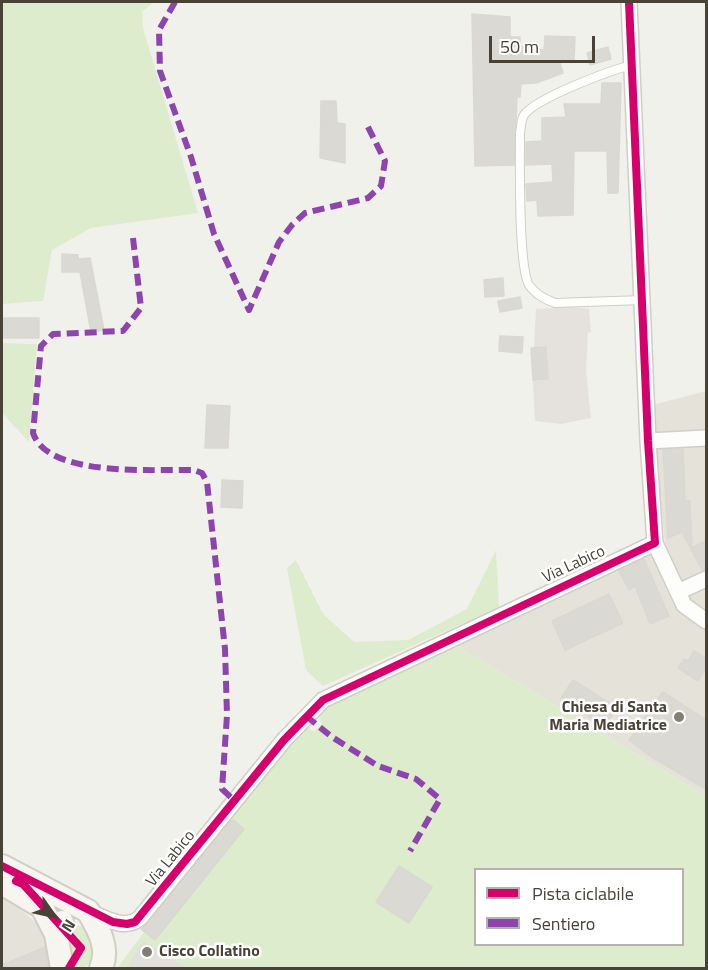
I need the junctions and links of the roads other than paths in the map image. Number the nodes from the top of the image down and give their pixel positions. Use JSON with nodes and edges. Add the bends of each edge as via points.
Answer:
{"nodes":[{"id":1,"x":629,"y":2,"type":"edge"},
{"id":2,"x":633,"y":64,"type":"junction"},
{"id":3,"x":643,"y":300,"type":"junction"},
{"id":4,"x":706,"y":438,"type":"edge"},
{"id":5,"x":648,"y":441,"type":"junction"},
{"id":6,"x":655,"y":543,"type":"junction"},
{"id":7,"x":706,"y":579,"type":"edge"},
{"id":8,"x":678,"y":592,"type":"junction"},
{"id":9,"x":706,"y":621,"type":"edge"},
{"id":10,"x":2,"y":866,"type":"edge"},
{"id":11,"x":2,"y":883,"type":"edge"},
{"id":12,"x":88,"y":911,"type":"junction"},
{"id":13,"x":56,"y":934,"type":"junction"},
{"id":14,"x":61,"y":968,"type":"edge"},
{"id":15,"x":102,"y":968,"type":"edge"}],
"edges":[{"from":1,"to":2,"type":"street"},
{"from":2,"to":3,"type":"street"},
{"from":2,"to":3,"type":"lane","via":[[610,70],[525,113],[520,133],[521,197],[525,268],[528,283],[537,294],[555,303]]},
{"from":3,"to":5,"type":"street"},
{"from":4,"to":5,"type":"street"},
{"from":5,"to":6,"type":"street"},
{"from":6,"to":8,"type":"street"},
{"from":6,"to":12,"type":"street","name":"Via Labico","via":[[323,700],[284,740],[140,918],[129,924],[118,923]]},
{"from":7,"to":8,"type":"street"},
{"from":8,"to":9,"type":"street","via":[[688,609]]},
{"from":10,"to":12,"type":"street"},
{"from":11,"to":13,"type":"street","via":[[42,907]]},
{"from":12,"to":13,"type":"street","via":[[67,918]]},
{"from":12,"to":15,"type":"street","via":[[102,938]]},
{"from":13,"to":14,"type":"street"}]}
